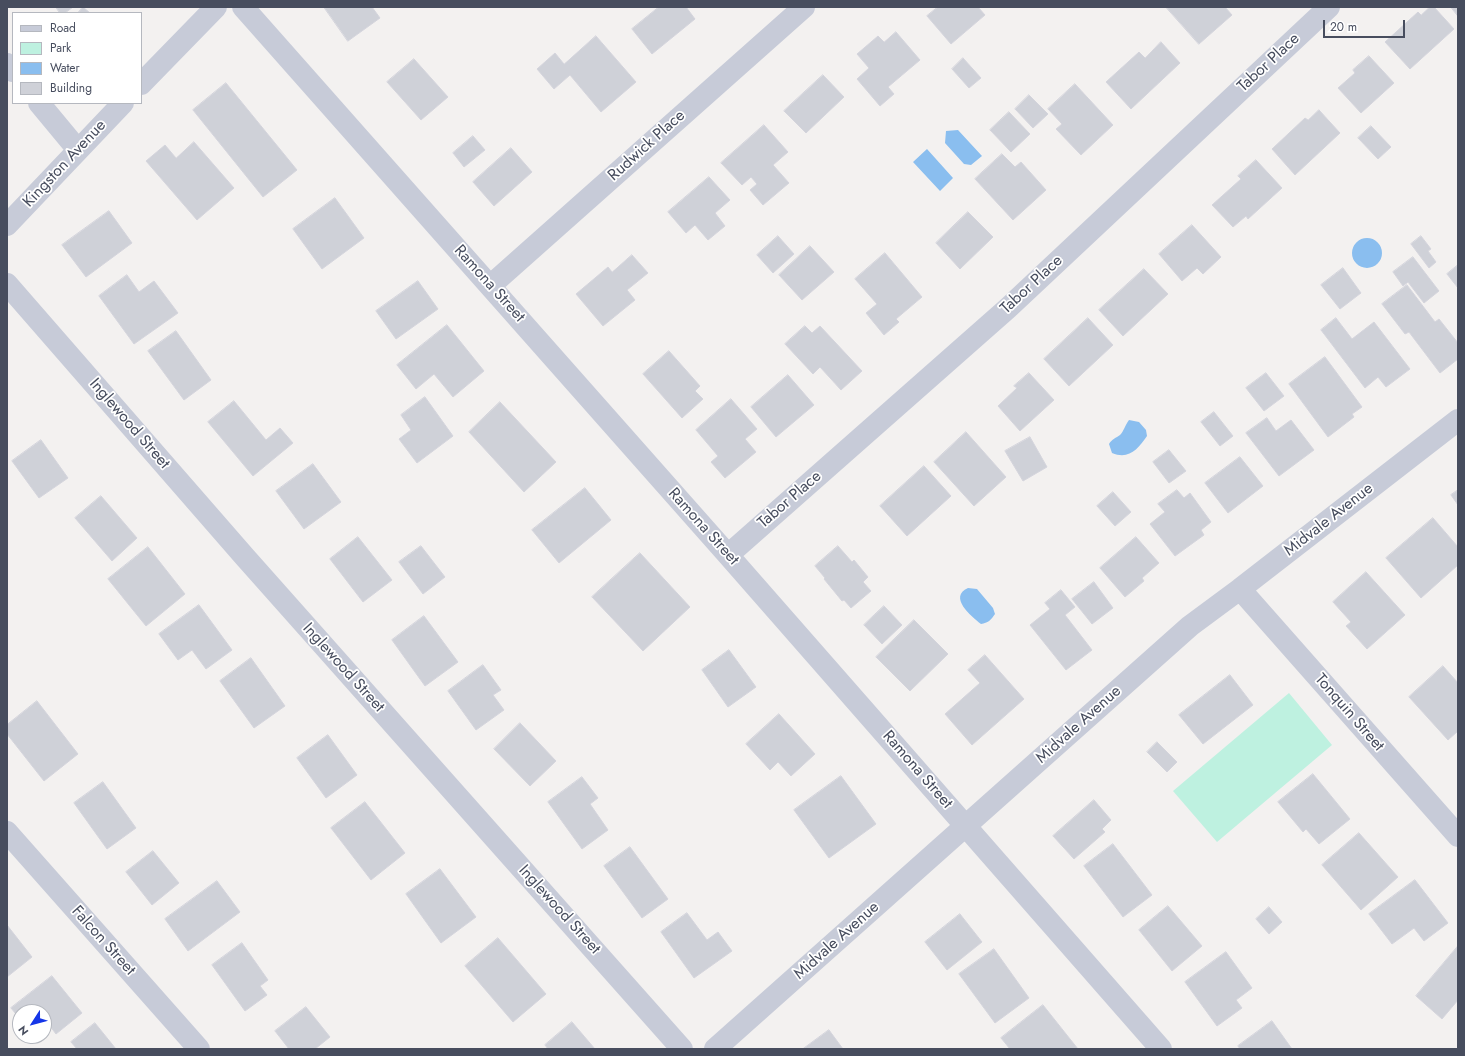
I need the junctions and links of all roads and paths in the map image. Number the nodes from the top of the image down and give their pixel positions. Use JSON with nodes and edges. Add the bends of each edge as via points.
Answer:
{"nodes":[{"id":1,"x":216,"y":7,"type":"edge"},
{"id":2,"x":243,"y":7,"type":"edge"},
{"id":3,"x":804,"y":7,"type":"edge"},
{"id":4,"x":1329,"y":7,"type":"edge"},
{"id":5,"x":142,"y":83,"type":"edge"},
{"id":6,"x":40,"y":104,"type":"edge"},
{"id":7,"x":122,"y":104,"type":"edge"},
{"id":8,"x":78,"y":150,"type":"junction"},
{"id":9,"x":7,"y":225,"type":"edge"},
{"id":10,"x":7,"y":284,"type":"edge"},
{"id":11,"x":490,"y":286,"type":"junction"},
{"id":12,"x":1458,"y":420,"type":"edge"},
{"id":13,"x":728,"y":554,"type":"junction"},
{"id":14,"x":1240,"y":589,"type":"junction"},
{"id":15,"x":966,"y":826,"type":"junction"},
{"id":16,"x":7,"y":832,"type":"edge"},
{"id":17,"x":1458,"y":836,"type":"edge"},
{"id":18,"x":199,"y":1049,"type":"edge"},
{"id":19,"x":682,"y":1049,"type":"edge"},
{"id":20,"x":715,"y":1049,"type":"edge"},
{"id":21,"x":1161,"y":1049,"type":"edge"}],
"edges":[{"from":1,"to":5,"type":"street"},
{"from":2,"to":11,"type":"street","name":"Ramona Street"},
{"from":3,"to":11,"type":"street","name":"Rudwick Place"},
{"from":4,"to":13,"type":"street","name":"Tabor Place","via":[[1008,308]]},
{"from":6,"to":8,"type":"street"},
{"from":7,"to":8,"type":"street","name":"Kingston Avenue"},
{"from":8,"to":9,"type":"street","name":"Kingston Avenue"},
{"from":10,"to":19,"type":"street","name":"Inglewood Street","via":[[244,556]]},
{"from":11,"to":13,"type":"street","name":"Ramona Street"},
{"from":12,"to":14,"type":"street","name":"Midvale Avenue"},
{"from":13,"to":15,"type":"street","name":"Ramona Street"},
{"from":14,"to":15,"type":"street","name":"Midvale Avenue","via":[[1190,626]]},
{"from":14,"to":17,"type":"street","name":"Tonquin Street"},
{"from":15,"to":20,"type":"street","name":"Midvale Avenue"},
{"from":15,"to":21,"type":"street","name":"Ramona Street"},
{"from":16,"to":18,"type":"street","name":"Falcon Street"}]}
